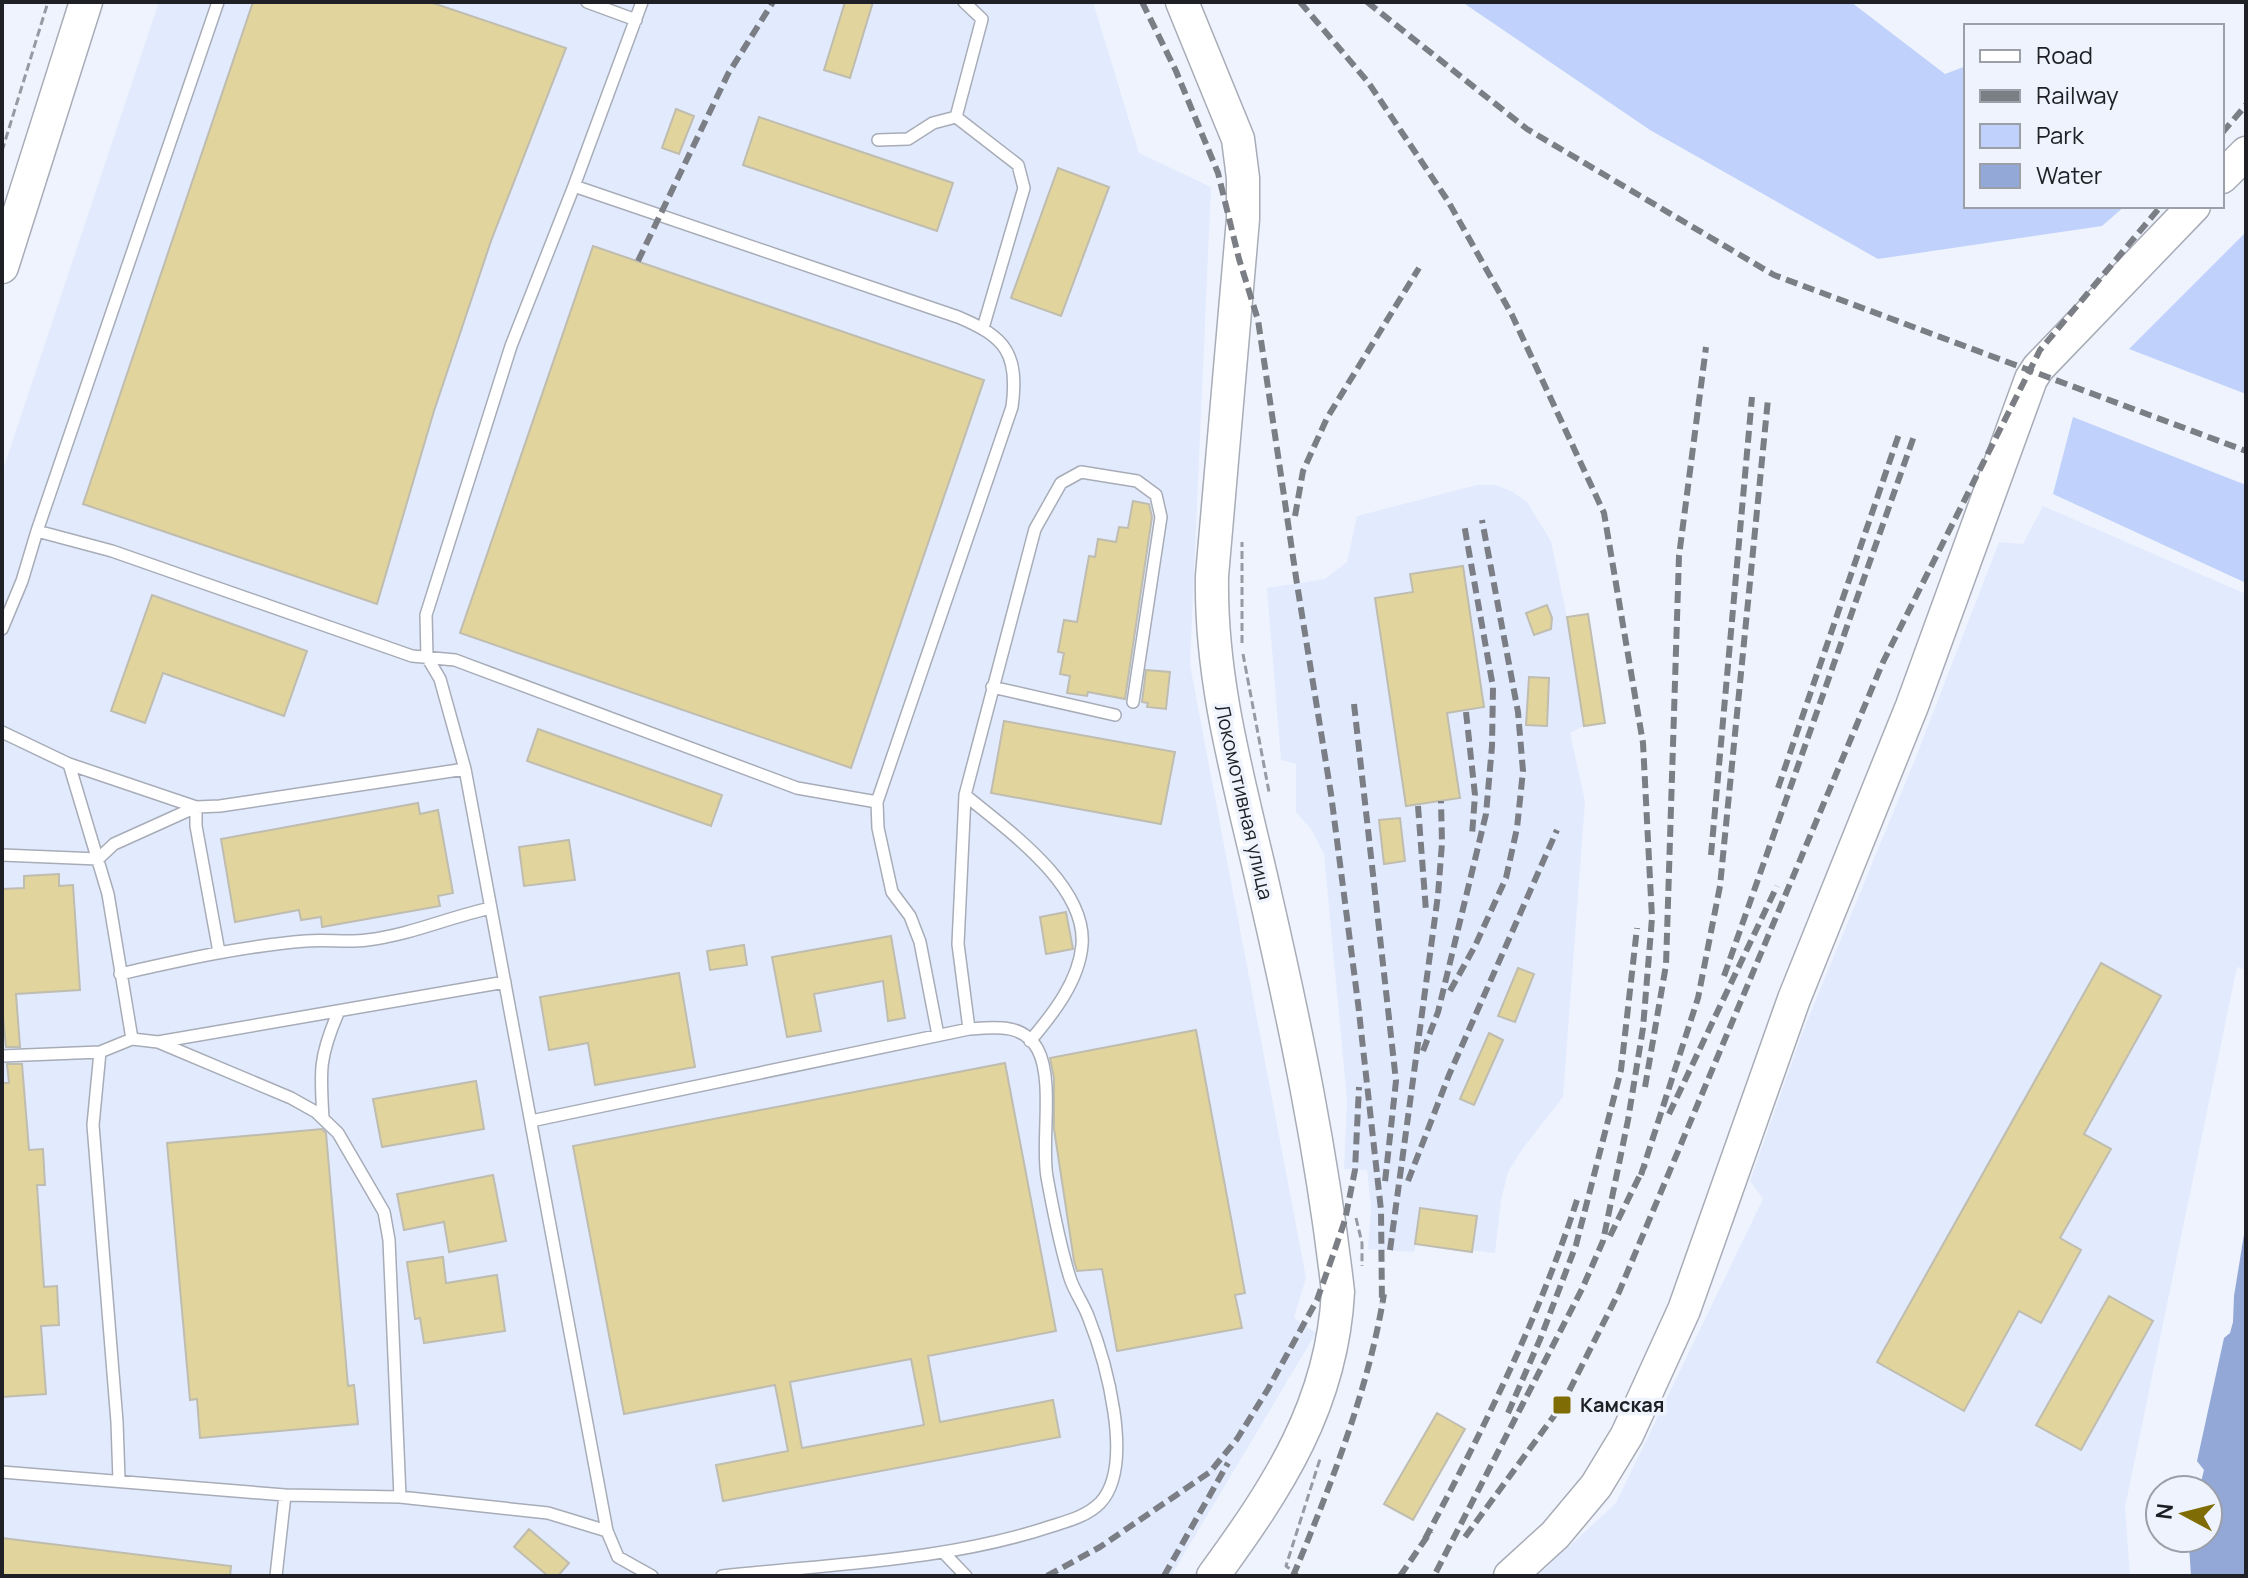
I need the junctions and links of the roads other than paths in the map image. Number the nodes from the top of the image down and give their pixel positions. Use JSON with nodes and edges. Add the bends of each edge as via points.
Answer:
{"nodes":[{"id":1,"x":86,"y":2,"type":"edge"},
{"id":2,"x":218,"y":2,"type":"edge"},
{"id":3,"x":587,"y":2,"type":"edge"},
{"id":4,"x":642,"y":2,"type":"edge"},
{"id":5,"x":964,"y":2,"type":"edge"},
{"id":6,"x":1182,"y":2,"type":"edge"},
{"id":7,"x":636,"y":20,"type":"junction"},
{"id":8,"x":956,"y":117,"type":"junction"},
{"id":9,"x":878,"y":140,"type":"dead end"},
{"id":10,"x":2246,"y":153,"type":"edge"},
{"id":11,"x":2224,"y":175,"type":"edge"},
{"id":12,"x":574,"y":186,"type":"junction"},
{"id":13,"x":2192,"y":208,"type":"edge"},
{"id":14,"x":2,"y":267,"type":"edge"},
{"id":15,"x":983,"y":328,"type":"junction"},
{"id":16,"x":37,"y":531,"type":"junction"},
{"id":17,"x":2,"y":629,"type":"edge"},
{"id":18,"x":427,"y":657,"type":"junction"},
{"id":19,"x":992,"y":687,"type":"junction"},
{"id":20,"x":1133,"y":702,"type":"dead end"},
{"id":21,"x":1115,"y":715,"type":"dead end"},
{"id":22,"x":2,"y":732,"type":"edge"},
{"id":23,"x":69,"y":764,"type":"junction"},
{"id":24,"x":465,"y":769,"type":"junction"},
{"id":25,"x":965,"y":795,"type":"junction"},
{"id":26,"x":877,"y":802,"type":"junction"},
{"id":27,"x":196,"y":807,"type":"junction"},
{"id":28,"x":2,"y":855,"type":"edge"},
{"id":29,"x":98,"y":859,"type":"junction"},
{"id":30,"x":491,"y":908,"type":"junction"},
{"id":31,"x":219,"y":952,"type":"junction"},
{"id":32,"x":120,"y":974,"type":"junction"},
{"id":33,"x":505,"y":982,"type":"junction"},
{"id":34,"x":338,"y":1013,"type":"junction"},
{"id":35,"x":969,"y":1029,"type":"junction"},
{"id":36,"x":938,"y":1035,"type":"junction"},
{"id":37,"x":132,"y":1039,"type":"junction"},
{"id":38,"x":1030,"y":1041,"type":"junction"},
{"id":39,"x":158,"y":1042,"type":"junction"},
{"id":40,"x":100,"y":1052,"type":"junction"},
{"id":41,"x":2,"y":1056,"type":"edge"},
{"id":42,"x":323,"y":1118,"type":"junction"},
{"id":43,"x":531,"y":1121,"type":"junction"},
{"id":44,"x":2,"y":1472,"type":"edge"},
{"id":45,"x":119,"y":1480,"type":"junction"},
{"id":46,"x":285,"y":1495,"type":"junction"},
{"id":47,"x":400,"y":1497,"type":"junction"},
{"id":48,"x":607,"y":1531,"type":"junction"},
{"id":49,"x":943,"y":1552,"type":"junction"},
{"id":50,"x":276,"y":1576,"type":"edge"},
{"id":51,"x":652,"y":1576,"type":"edge"},
{"id":52,"x":722,"y":1576,"type":"edge"},
{"id":53,"x":966,"y":1576,"type":"edge"},
{"id":54,"x":1213,"y":1576,"type":"edge"},
{"id":55,"x":1510,"y":1576,"type":"edge"}],
"edges":[{"from":1,"to":14,"type":"main road"},
{"from":2,"to":16,"type":"lane"},
{"from":3,"to":7,"type":"lane"},
{"from":4,"to":7,"type":"lane"},
{"from":5,"to":8,"type":"lane","via":[[982,19]]},
{"from":6,"to":54,"type":"main road","name":"Локомотивная улица","via":[[1238,139],[1243,178],[1212,576],[1218,687],[1293,1016],[1338,1292],[1336,1328],[1299,1445],[1259,1514]]},
{"from":7,"to":12,"type":"lane"},
{"from":8,"to":9,"type":"lane","via":[[933,123],[908,139]]},
{"from":8,"to":15,"type":"lane","via":[[1018,165],[1024,188]]},
{"from":10,"to":11,"type":"main road"},
{"from":12,"to":15,"type":"lane"},
{"from":12,"to":18,"type":"lane","via":[[468,474],[426,615]]},
{"from":13,"to":55,"type":"main road","via":[[2031,379],[1912,706],[1794,999],[1684,1310],[1627,1435],[1596,1486],[1555,1535]]},
{"from":15,"to":26,"type":"lane","via":[[1011,358],[1016,378],[1012,407]]},
{"from":16,"to":17,"type":"lane"},
{"from":16,"to":18,"type":"lane","via":[[112,551]]},
{"from":18,"to":24,"type":"lane","via":[[440,679]]},
{"from":18,"to":26,"type":"lane","via":[[455,660],[797,788]]},
{"from":19,"to":20,"type":"lane","via":[[1035,529],[1061,483],[1081,472],[1108,474],[1137,481],[1156,495],[1161,517]]},
{"from":19,"to":21,"type":"lane"},
{"from":19,"to":25,"type":"lane"},
{"from":22,"to":23,"type":"lane"},
{"from":23,"to":27,"type":"lane"},
{"from":23,"to":29,"type":"lane"},
{"from":24,"to":27,"type":"lane"},
{"from":24,"to":30,"type":"lane"},
{"from":25,"to":35,"type":"lane","via":[[958,944]]},
{"from":25,"to":38,"type":"lane","via":[[1050,869],[1080,923],[1082,945],[1072,978]]},
{"from":26,"to":36,"type":"lane","via":[[892,892],[920,942]]},
{"from":27,"to":29,"type":"lane","via":[[114,844]]},
{"from":27,"to":31,"type":"lane"},
{"from":28,"to":29,"type":"lane"},
{"from":29,"to":32,"type":"lane"},
{"from":30,"to":31,"type":"lane","via":[[366,940]]},
{"from":30,"to":33,"type":"lane"},
{"from":31,"to":32,"type":"lane"},
{"from":32,"to":37,"type":"lane"},
{"from":33,"to":34,"type":"lane"},
{"from":33,"to":43,"type":"lane"},
{"from":34,"to":39,"type":"lane"},
{"from":34,"to":42,"type":"lane","via":[[320,1069]]},
{"from":35,"to":36,"type":"lane"},
{"from":35,"to":38,"type":"lane","via":[[1002,1026]]},
{"from":36,"to":43,"type":"lane"},
{"from":37,"to":39,"type":"lane"},
{"from":37,"to":40,"type":"lane"},
{"from":38,"to":49,"type":"lane","via":[[1039,1051],[1043,1073],[1046,1173],[1070,1280],[1104,1367],[1117,1423],[1115,1464],[1110,1488],[1080,1517]]},
{"from":39,"to":42,"type":"lane","via":[[291,1098]]},
{"from":40,"to":41,"type":"lane"},
{"from":40,"to":45,"type":"lane","via":[[93,1125]]},
{"from":42,"to":47,"type":"lane","via":[[338,1133],[384,1212]]},
{"from":43,"to":48,"type":"lane"},
{"from":44,"to":45,"type":"lane"},
{"from":45,"to":46,"type":"lane"},
{"from":46,"to":47,"type":"lane"},
{"from":46,"to":50,"type":"lane"},
{"from":47,"to":48,"type":"lane","via":[[548,1513]]},
{"from":48,"to":51,"type":"lane","via":[[618,1557]]},
{"from":49,"to":52,"type":"lane"},
{"from":49,"to":53,"type":"lane"}]}
